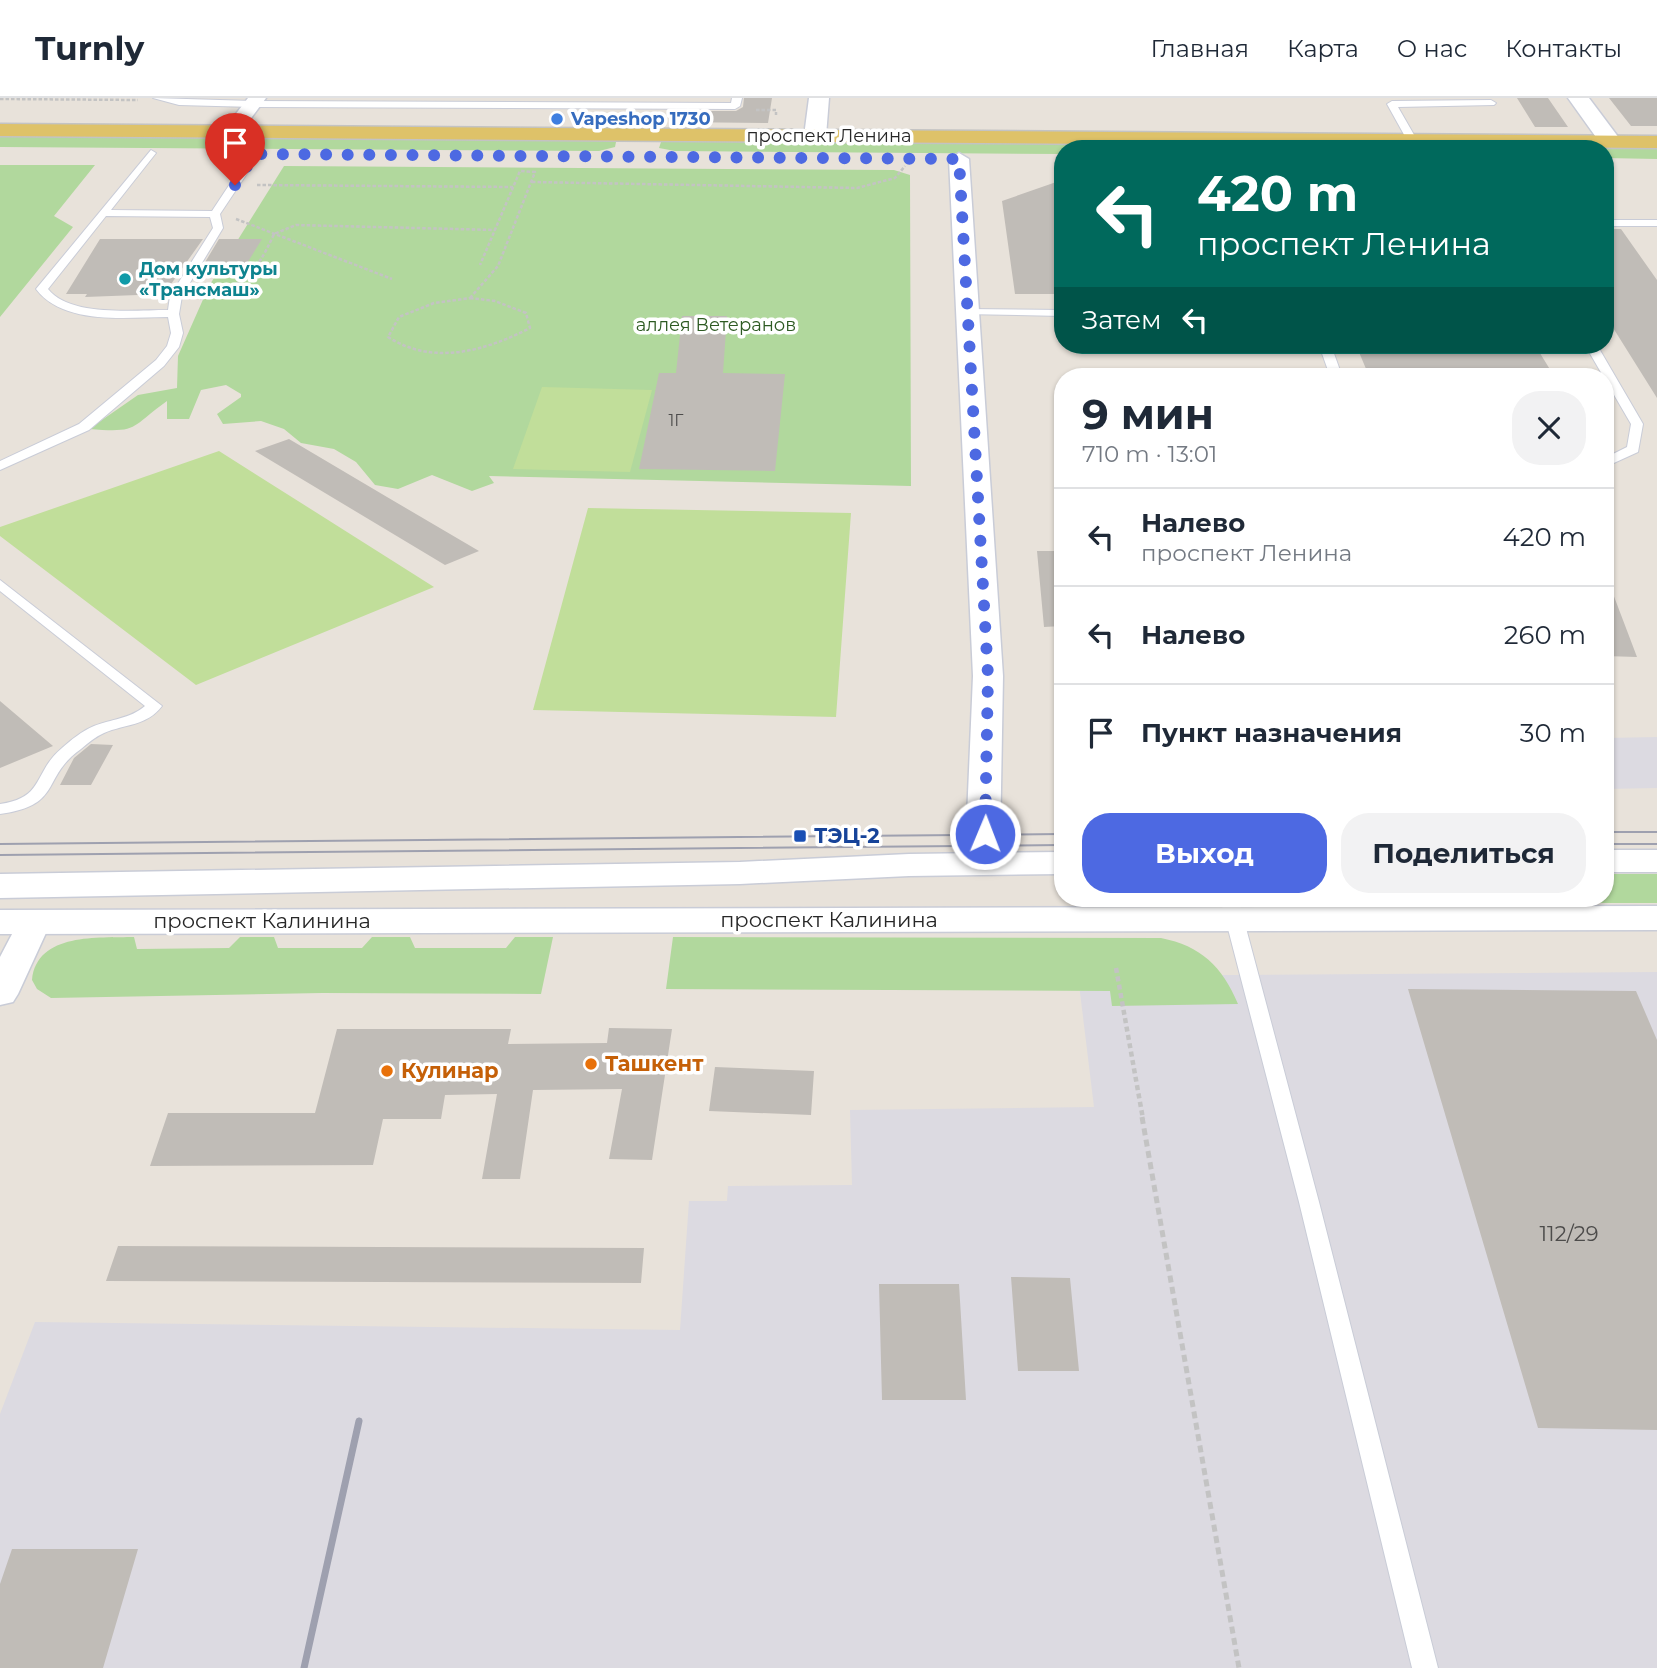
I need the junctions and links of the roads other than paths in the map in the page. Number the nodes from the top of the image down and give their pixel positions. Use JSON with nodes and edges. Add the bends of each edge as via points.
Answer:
{"nodes":[{"id":1,"x":737,"y":98,"type":"edge"},
{"id":2,"x":819,"y":98,"type":"edge"},
{"id":3,"x":1578,"y":98,"type":"edge"},
{"id":4,"x":161,"y":99,"type":"edge"},
{"id":5,"x":255,"y":101,"type":"edge"},
{"id":6,"x":364,"y":101,"type":"edge"},
{"id":7,"x":1491,"y":103,"type":"dead end"},
{"id":8,"x":0,"y":130,"type":"edge"},
{"id":9,"x":640,"y":135,"type":"junction"},
{"id":10,"x":815,"y":136,"type":"junction"},
{"id":11,"x":1411,"y":140,"type":"edge"},
{"id":12,"x":1610,"y":140,"type":"edge"},
{"id":13,"x":1054,"y":142,"type":"edge"},
{"id":14,"x":1614,"y":142,"type":"edge"},
{"id":15,"x":1657,"y":142,"type":"edge"},
{"id":16,"x":231,"y":143,"type":"junction"},
{"id":17,"x":123,"y":153,"type":"dead end"},
{"id":18,"x":162,"y":153,"type":"joint"},
{"id":19,"x":255,"y":154,"type":"junction"},
{"id":20,"x":279,"y":154,"type":"dead end"},
{"id":21,"x":633,"y":157,"type":"dead end"},
{"id":22,"x":932,"y":159,"type":"dead end"},
{"id":23,"x":959,"y":159,"type":"junction"},
{"id":24,"x":986,"y":159,"type":"dead end"},
{"id":25,"x":103,"y":213,"type":"junction"},
{"id":26,"x":215,"y":214,"type":"junction"},
{"id":27,"x":1614,"y":224,"type":"edge"},
{"id":28,"x":1655,"y":226,"type":"edge"},
{"id":29,"x":966,"y":312,"type":"junction"},
{"id":30,"x":1054,"y":313,"type":"edge"},
{"id":31,"x":173,"y":314,"type":"junction"},
{"id":32,"x":1614,"y":384,"type":"edge"},
{"id":33,"x":1614,"y":458,"type":"edge"},
{"id":34,"x":0,"y":467,"type":"edge"},
{"id":35,"x":0,"y":584,"type":"edge"},
{"id":36,"x":0,"y":809,"type":"edge"},
{"id":37,"x":983,"y":854,"type":"junction"},
{"id":38,"x":1614,"y":861,"type":"edge"},
{"id":39,"x":1657,"y":861,"type":"edge"},
{"id":40,"x":1054,"y":862,"type":"edge"},
{"id":41,"x":49,"y":885,"type":"junction"},
{"id":42,"x":0,"y":886,"type":"edge"},
{"id":43,"x":1231,"y":909,"type":"edge"},
{"id":44,"x":1657,"y":918,"type":"edge"},
{"id":45,"x":985,"y":920,"type":"junction"},
{"id":46,"x":17,"y":922,"type":"edge"},
{"id":47,"x":0,"y":994,"type":"edge"},
{"id":48,"x":1425,"y":1668,"type":"edge"}],
"edges":[{"from":1,"to":6,"type":"lane","via":[[735,106]]},
{"from":2,"to":10,"type":"main road"},
{"from":3,"to":12,"type":"main road"},
{"from":4,"to":5,"type":"lane"},
{"from":5,"to":6,"type":"lane"},
{"from":5,"to":16,"type":"street"},
{"from":7,"to":11,"type":"lane","via":[[1392,104]]},
{"from":8,"to":16,"type":"main road","name":"проспект Ленина"},
{"from":9,"to":10,"type":"main road","name":"проспект Ленина"},
{"from":9,"to":16,"type":"main road","name":"проспект Ленина"},
{"from":9,"to":21,"type":"main road"},
{"from":10,"to":13,"type":"main road","name":"проспект Ленина"},
{"from":14,"to":15,"type":"main road","name":"проспект Ленина"},
{"from":16,"to":19,"type":"main road","name":"проспект Ленина"},
{"from":17,"to":18,"type":"main road"},
{"from":18,"to":25,"type":"lane"},
{"from":19,"to":20,"type":"main road","name":"проспект Ленина"},
{"from":19,"to":26,"type":"lane"},
{"from":22,"to":23,"type":"main road","name":"проспект Ленина"},
{"from":23,"to":24,"type":"main road","name":"проспект Ленина"},
{"from":23,"to":29,"type":"street"},
{"from":25,"to":26,"type":"lane"},
{"from":25,"to":31,"type":"lane","via":[[42,289],[45,298],[85,311]]},
{"from":26,"to":31,"type":"lane","via":[[218,228],[176,296]]},
{"from":27,"to":28,"type":"lane"},
{"from":29,"to":30,"type":"lane"},
{"from":29,"to":37,"type":"street","via":[[988,676]]},
{"from":31,"to":34,"type":"lane","via":[[177,333],[160,363],[84,427]]},
{"from":32,"to":33,"type":"lane","via":[[1637,424],[1633,449]]},
{"from":35,"to":36,"type":"lane","via":[[153,706],[141,717],[94,732],[61,757],[41,794],[20,807]]},
{"from":37,"to":40,"type":"main road","name":"проспект Калинина"},
{"from":37,"to":41,"type":"main road","name":"проспект Калинина","via":[[726,874]]},
{"from":37,"to":45,"type":"main road"},
{"from":38,"to":39,"type":"main road"},
{"from":41,"to":42,"type":"main road","name":"проспект Калинина"},
{"from":41,"to":46,"type":"main road"},
{"from":43,"to":44,"type":"main road","name":"проспект Калинина"},
{"from":43,"to":45,"type":"main road","name":"проспект Калинина"},
{"from":43,"to":48,"type":"lane"},
{"from":45,"to":46,"type":"main road","name":"проспект Калинина"},
{"from":46,"to":47,"type":"street"}]}
